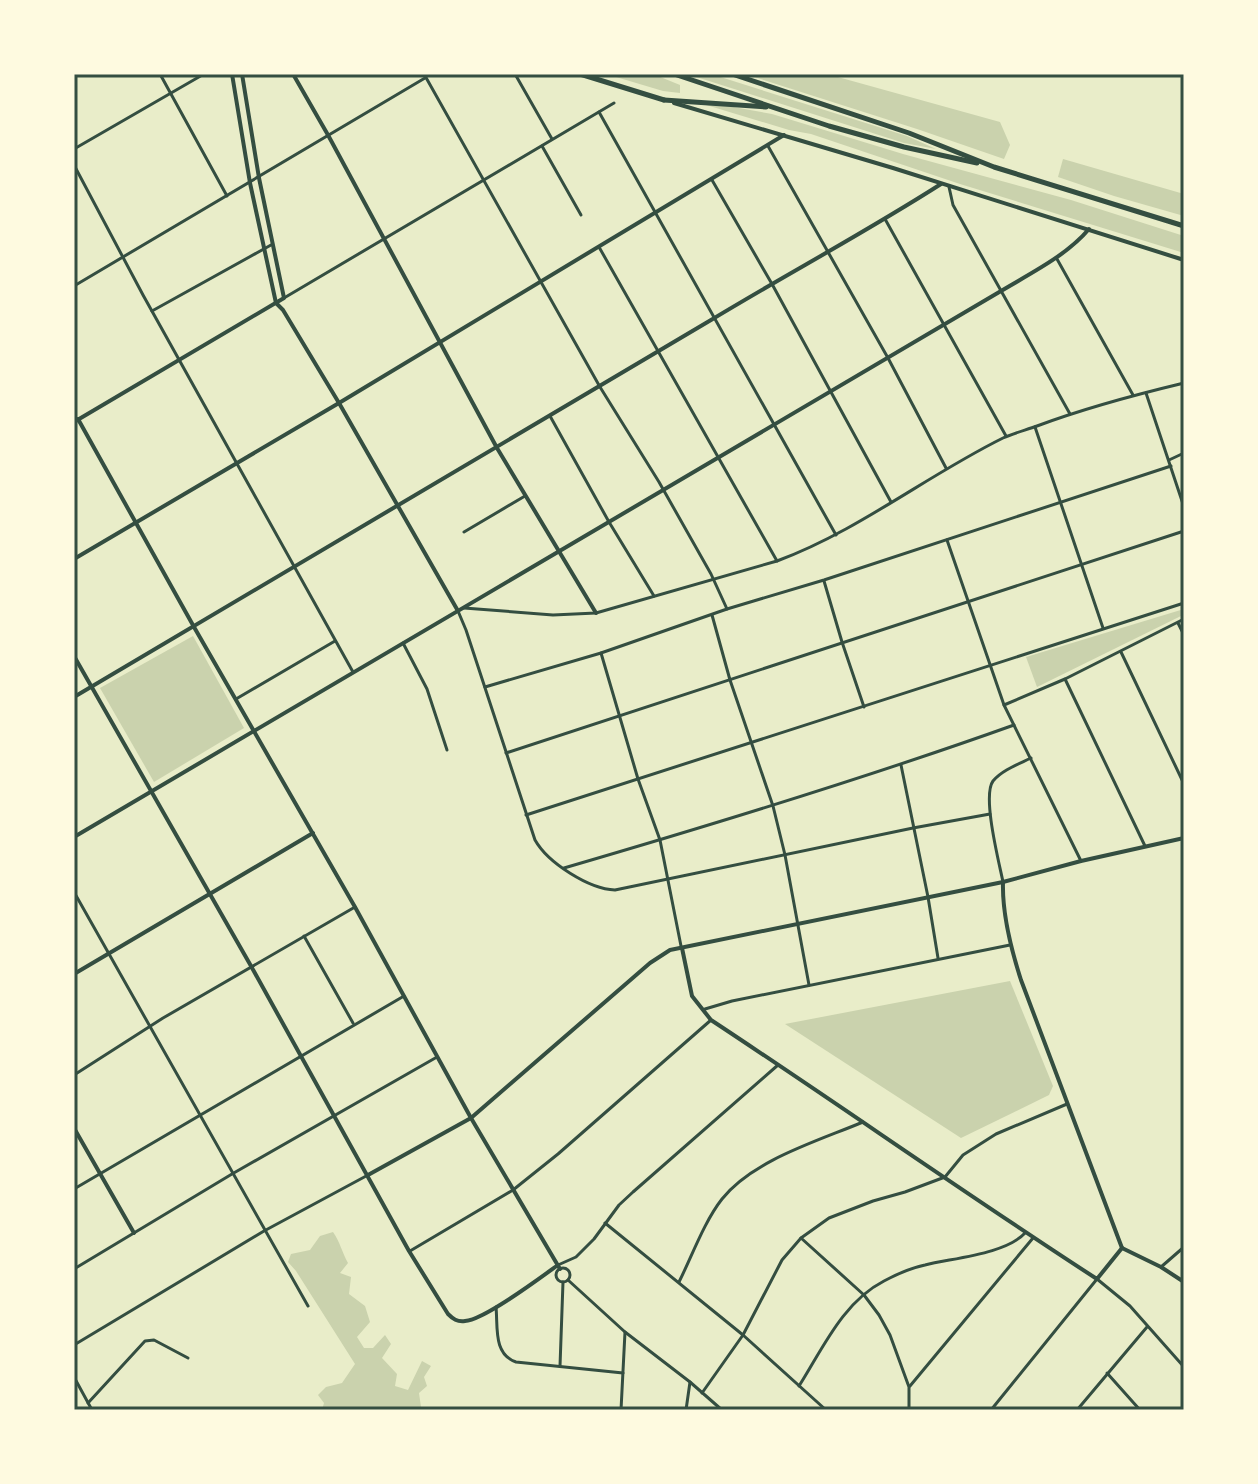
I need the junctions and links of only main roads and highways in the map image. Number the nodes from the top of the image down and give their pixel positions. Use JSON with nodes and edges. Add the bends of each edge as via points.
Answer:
{"nodes":[{"id":1,"x":580,"y":74,"type":"edge"},
{"id":2,"x":674,"y":74,"type":"edge"},
{"id":3,"x":732,"y":74,"type":"edge"},
{"id":4,"x":774,"y":108,"type":"junction"},
{"id":5,"x":994,"y":167,"type":"junction"},
{"id":6,"x":1184,"y":226,"type":"edge"}],
"edges":[{"from":1,"to":4,"type":"main road","via":[[664,100]]},
{"from":2,"to":4,"type":"main road"},
{"from":3,"to":5,"type":"main road"},
{"from":4,"to":5,"type":"main road"},
{"from":5,"to":6,"type":"main road"}]}
